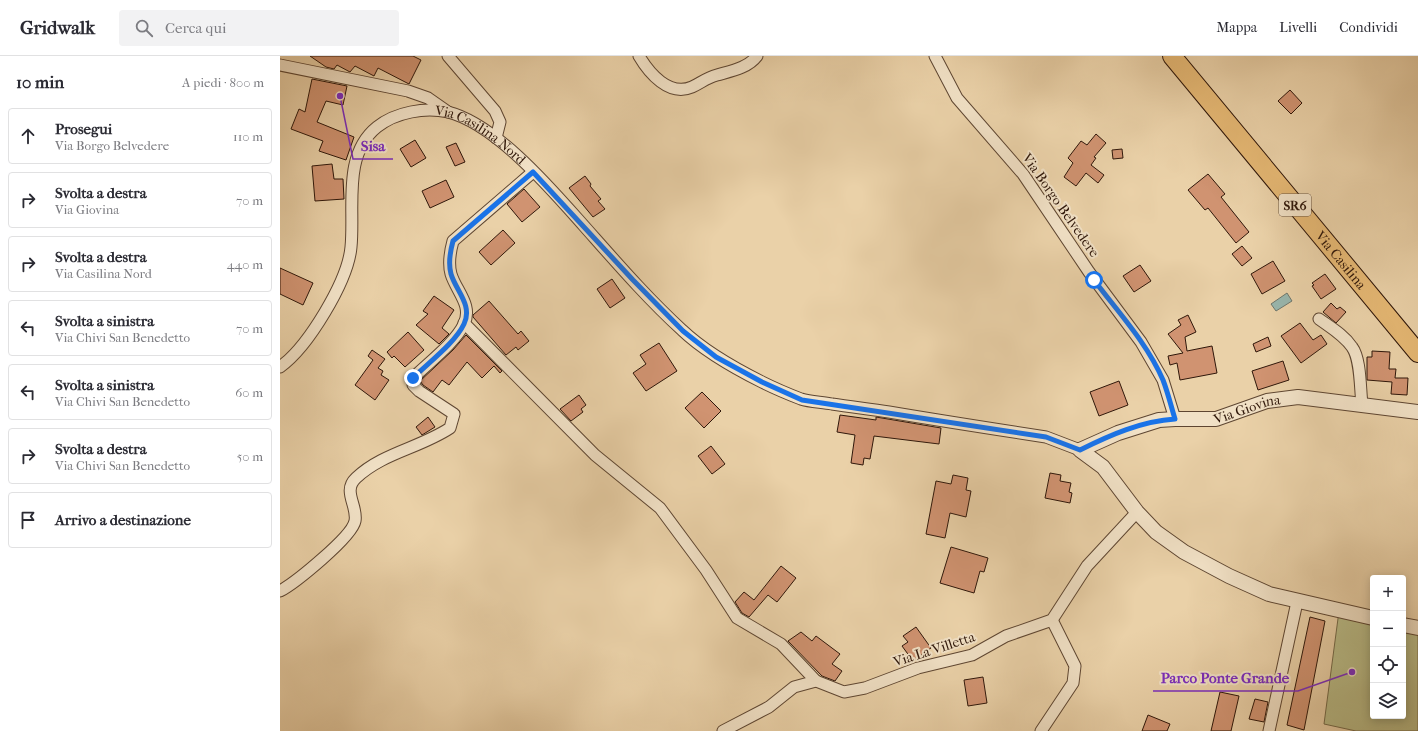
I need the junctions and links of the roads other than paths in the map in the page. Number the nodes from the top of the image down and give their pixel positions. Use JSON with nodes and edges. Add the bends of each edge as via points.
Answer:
{"nodes":[{"id":1,"x":448,"y":56,"type":"edge"},
{"id":2,"x":639,"y":56,"type":"edge"},
{"id":3,"x":758,"y":56,"type":"edge"},
{"id":4,"x":935,"y":56,"type":"edge"},
{"id":5,"x":1172,"y":56,"type":"edge"},
{"id":6,"x":280,"y":65,"type":"edge"},
{"id":7,"x":448,"y":112,"type":"junction"},
{"id":8,"x":496,"y":138,"type":"junction"},
{"id":9,"x":533,"y":172,"type":"junction"},
{"id":10,"x":1319,"y":319,"type":"dead end"},
{"id":11,"x":464,"y":323,"type":"junction"},
{"id":12,"x":1418,"y":353,"type":"edge"},
{"id":13,"x":280,"y":367,"type":"edge"},
{"id":14,"x":1362,"y":404,"type":"junction"},
{"id":15,"x":1418,"y":412,"type":"edge"},
{"id":16,"x":1175,"y":419,"type":"junction"},
{"id":17,"x":1080,"y":450,"type":"junction"},
{"id":18,"x":1137,"y":512,"type":"junction"},
{"id":19,"x":280,"y":592,"type":"edge"},
{"id":20,"x":1297,"y":602,"type":"junction"},
{"id":21,"x":1370,"y":617,"type":"edge"},
{"id":22,"x":1052,"y":620,"type":"junction"},
{"id":23,"x":1406,"y":626,"type":"edge"},
{"id":24,"x":1418,"y":628,"type":"edge"},
{"id":25,"x":816,"y":681,"type":"junction"},
{"id":26,"x":723,"y":731,"type":"edge"},
{"id":27,"x":1041,"y":731,"type":"edge"},
{"id":28,"x":1269,"y":731,"type":"edge"}],
"edges":[{"from":1,"to":8,"type":"street","via":[[494,111],[500,122]]},
{"from":2,"to":3,"type":"street","via":[[654,78],[683,89],[692,87],[704,79],[736,70],[754,61]]},
{"from":4,"to":16,"type":"street","name":"Via Borgo Belvedere","via":[[957,98],[1019,169],[1094,280],[1141,342],[1163,380]]},
{"from":5,"to":12,"type":"main road","name":"Via Casilina","number":"SR6"},
{"from":6,"to":7,"type":"street","via":[[408,91],[428,98]]},
{"from":7,"to":8,"type":"street","name":"Via Casilina Nord"},
{"from":7,"to":13,"type":"street","name":"Via Casilina Nord","via":[[427,110],[394,118],[377,127],[362,145],[356,161],[351,247],[342,283],[295,354]]},
{"from":8,"to":9,"type":"street","name":"Via Casilina Nord"},
{"from":9,"to":11,"type":"street","via":[[453,241],[449,263],[451,275],[467,312]]},
{"from":9,"to":17,"type":"street","name":"Via Casilina Nord","via":[[683,331],[716,357],[762,382],[802,400],[1046,437]]},
{"from":10,"to":14,"type":"street","via":[[1353,348],[1357,360]]},
{"from":11,"to":19,"type":"street","via":[[456,336],[413,378],[413,385],[419,391],[454,414],[450,428],[438,436],[375,463],[356,478],[350,490],[355,515],[353,528],[316,564]]},
{"from":11,"to":25,"type":"street","via":[[595,455],[660,508],[706,570],[737,618],[781,644]]},
{"from":14,"to":15,"type":"street","name":"Via Giovina"},
{"from":14,"to":16,"type":"street","name":"Via Giovina","via":[[1286,397],[1268,400],[1216,419]]},
{"from":16,"to":17,"type":"street","name":"Via Giovina","via":[[1159,420],[1126,430]]},
{"from":17,"to":18,"type":"street","name":"Via Casilina Nord","via":[[1102,467]]},
{"from":18,"to":20,"type":"street","name":"Via Casilina Nord","via":[[1156,532],[1184,552],[1269,594]]},
{"from":18,"to":22,"type":"street","via":[[1087,566]]},
{"from":20,"to":21,"type":"street","name":"Via Casilina Nord"},
{"from":20,"to":28,"type":"street"},
{"from":22,"to":25,"type":"street","name":"Via La Villetta","via":[[1006,636],[972,655],[918,668],[866,688],[844,692]]},
{"from":22,"to":27,"type":"street","via":[[1075,666],[1073,683]]},
{"from":23,"to":24,"type":"street"},
{"from":25,"to":26,"type":"street","via":[[794,687],[769,707]]}]}
